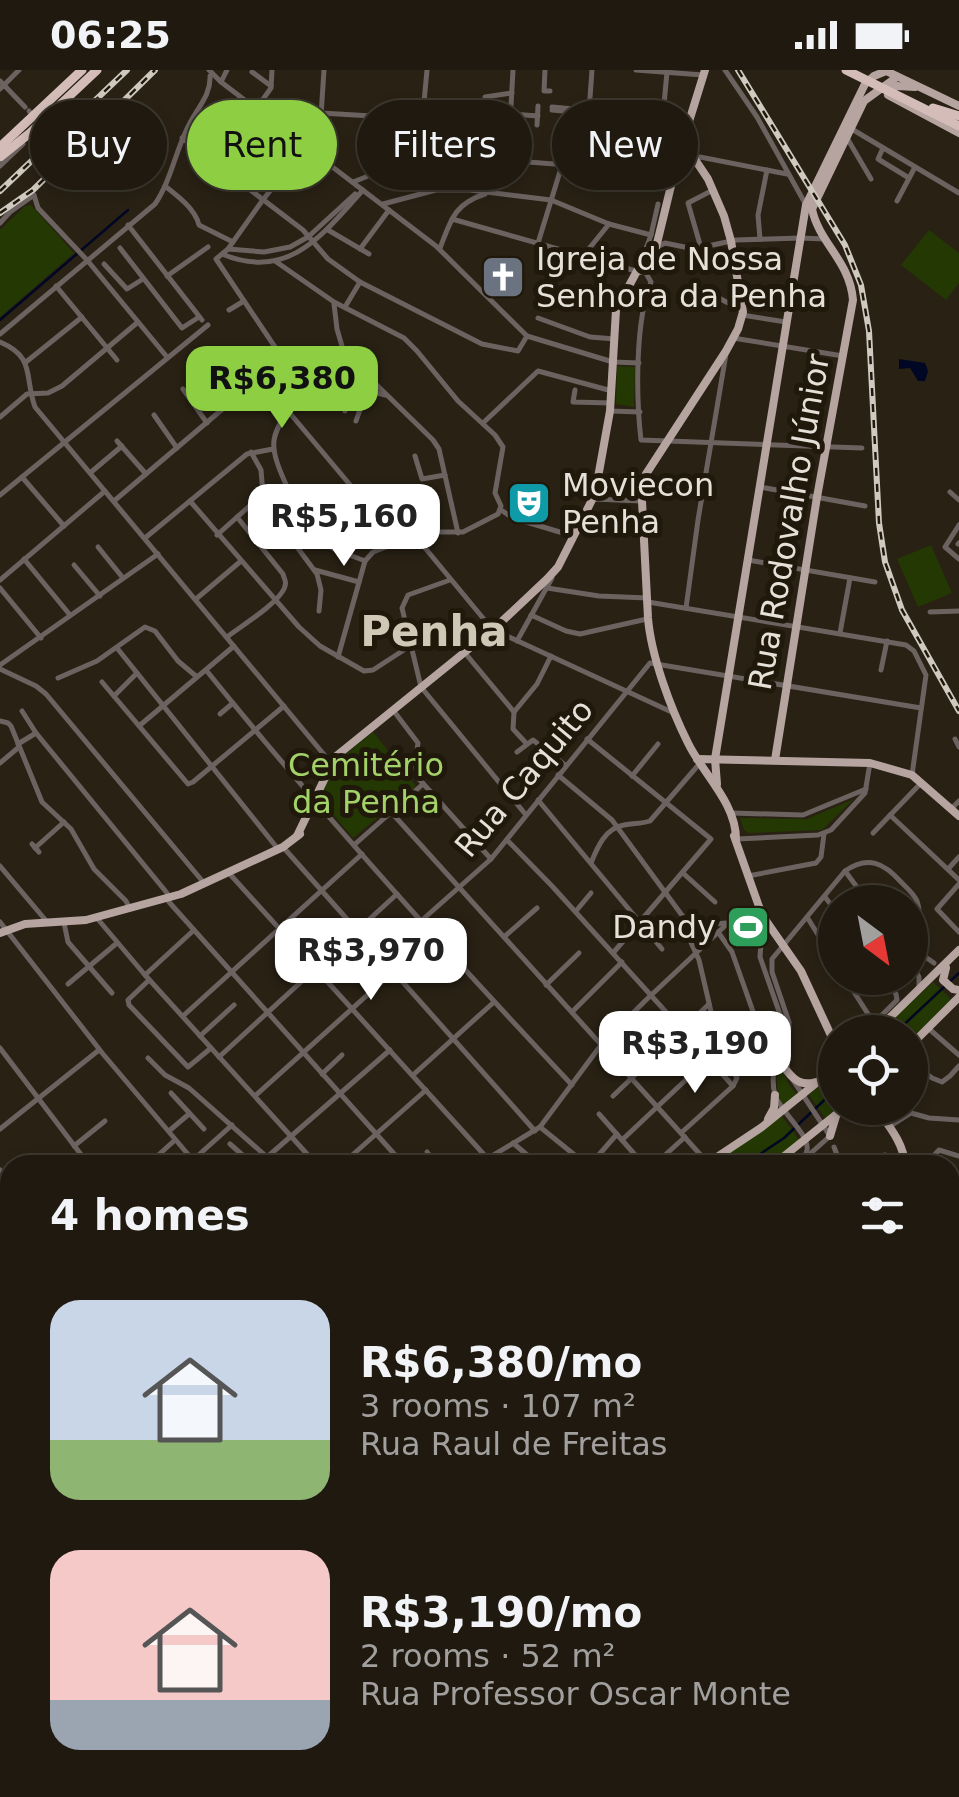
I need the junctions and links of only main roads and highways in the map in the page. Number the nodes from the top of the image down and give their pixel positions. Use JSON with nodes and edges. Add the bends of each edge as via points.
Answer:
{"nodes":[{"id":1,"x":80,"y":70,"type":"edge"},
{"id":2,"x":100,"y":70,"type":"edge"},
{"id":3,"x":842,"y":70,"type":"edge"},
{"id":4,"x":854,"y":70,"type":"edge"},
{"id":5,"x":885,"y":71,"type":"edge"},
{"id":6,"x":704,"y":72,"type":"edge"},
{"id":7,"x":899,"y":73,"type":"edge"},
{"id":8,"x":866,"y":84,"type":"junction"},
{"id":9,"x":920,"y":87,"type":"junction"},
{"id":10,"x":878,"y":90,"type":"junction"},
{"id":11,"x":890,"y":96,"type":"junction"},
{"id":12,"x":696,"y":100,"type":"edge"},
{"id":13,"x":959,"y":106,"type":"edge"},
{"id":14,"x":959,"y":116,"type":"edge"},
{"id":15,"x":959,"y":129,"type":"edge"},
{"id":16,"x":846,"y":130,"type":"junction"},
{"id":17,"x":0,"y":147,"type":"edge"},
{"id":18,"x":0,"y":156,"type":"edge"},
{"id":19,"x":698,"y":165,"type":"edge"},
{"id":20,"x":670,"y":190,"type":"edge"},
{"id":21,"x":816,"y":222,"type":"junction"},
{"id":22,"x":801,"y":233,"type":"junction"},
{"id":23,"x":714,"y":759,"type":"junction"},
{"id":24,"x":733,"y":760,"type":"junction"},
{"id":25,"x":775,"y":760,"type":"junction"},
{"id":26,"x":698,"y":761,"type":"junction"},
{"id":27,"x":720,"y":792,"type":"junction"},
{"id":28,"x":955,"y":812,"type":"edge"},
{"id":29,"x":729,"y":813,"type":"junction"},
{"id":30,"x":735,"y":826,"type":"junction"},
{"id":31,"x":747,"y":838,"type":"road end"},
{"id":32,"x":736,"y":839,"type":"junction"},
{"id":33,"x":2,"y":929,"type":"edge"},
{"id":34,"x":959,"y":950,"type":"edge"},
{"id":35,"x":950,"y":960,"type":"junction"},
{"id":36,"x":956,"y":998,"type":"edge"},
{"id":37,"x":821,"y":1015,"type":"edge"},
{"id":38,"x":893,"y":1015,"type":"edge"},
{"id":39,"x":928,"y":1028,"type":"edge"},
{"id":40,"x":787,"y":1071,"type":"road end"},
{"id":41,"x":818,"y":1081,"type":"edge"},
{"id":42,"x":818,"y":1082,"type":"edge"},
{"id":43,"x":776,"y":1095,"type":"road end"},
{"id":44,"x":818,"y":1125,"type":"edge"},
{"id":45,"x":834,"y":1125,"type":"edge"},
{"id":46,"x":888,"y":1125,"type":"edge"},
{"id":47,"x":762,"y":1126,"type":"junction"},
{"id":48,"x":830,"y":1136,"type":"road end"},
{"id":49,"x":719,"y":1155,"type":"edge"},
{"id":50,"x":785,"y":1155,"type":"edge"},
{"id":51,"x":904,"y":1155,"type":"edge"}],
"edges":[{"from":1,"to":17,"type":"highway"},
{"from":2,"to":18,"type":"highway"},
{"from":3,"to":8,"type":"main road"},
{"from":3,"to":15,"type":"highway","bridge":true},
{"from":4,"to":14,"type":"highway","bridge":true},
{"from":5,"to":7,"type":"main road"},
{"from":5,"to":8,"type":"main road"},
{"from":6,"to":12,"type":"main road"},
{"from":7,"to":9,"type":"main road"},
{"from":7,"to":10,"type":"main road"},
{"from":8,"to":10,"type":"main road"},
{"from":8,"to":16,"type":"main road"},
{"from":9,"to":11,"type":"main road","via":[[895,86]]},
{"from":9,"to":13,"type":"main road"},
{"from":10,"to":11,"type":"main road"},
{"from":10,"to":16,"type":"main road"},
{"from":11,"to":15,"type":"main road"},
{"from":16,"to":21,"type":"main road","via":[[813,205]]},
{"from":16,"to":22,"type":"main road","via":[[806,205]]},
{"from":19,"to":26,"type":"main road","via":[[731,241],[742,313],[717,371],[646,474],[642,501],[650,635]]},
{"from":20,"to":33,"type":"main road","via":[[652,264],[637,270],[617,304],[611,407],[593,498],[558,566],[492,630],[346,746],[331,762],[297,836],[281,848],[204,884],[96,918]]},
{"from":21,"to":22,"type":"main road"},
{"from":21,"to":25,"type":"main road","name":"Rua Rodovalho Júnior","via":[[847,274],[853,300]]},
{"from":22,"to":23,"type":"main road"},
{"from":23,"to":24,"type":"main road"},
{"from":23,"to":26,"type":"main road"},
{"from":23,"to":27,"type":"main road"},
{"from":24,"to":25,"type":"main road"},
{"from":24,"to":27,"type":"main road","via":[[722,768]]},
{"from":25,"to":28,"type":"main road","via":[[870,762],[912,775]]},
{"from":26,"to":27,"type":"main road"},
{"from":27,"to":29,"type":"main road"},
{"from":29,"to":30,"type":"main road"},
{"from":29,"to":32,"type":"main road"},
{"from":30,"to":31,"type":"main road"},
{"from":30,"to":32,"type":"main road"},
{"from":32,"to":37,"type":"main road","via":[[767,923]]},
{"from":34,"to":35,"type":"main road"},
{"from":35,"to":36,"type":"main road","via":[[943,980]]},
{"from":35,"to":38,"type":"main road"},
{"from":36,"to":39,"type":"main road"},
{"from":40,"to":41,"type":"main road","via":[[798,1082]]},
{"from":42,"to":47,"type":"main road"},
{"from":43,"to":47,"type":"main road"},
{"from":44,"to":50,"type":"main road"},
{"from":45,"to":48,"type":"main road"},
{"from":46,"to":51,"type":"main road"},
{"from":47,"to":49,"type":"main road"}]}
